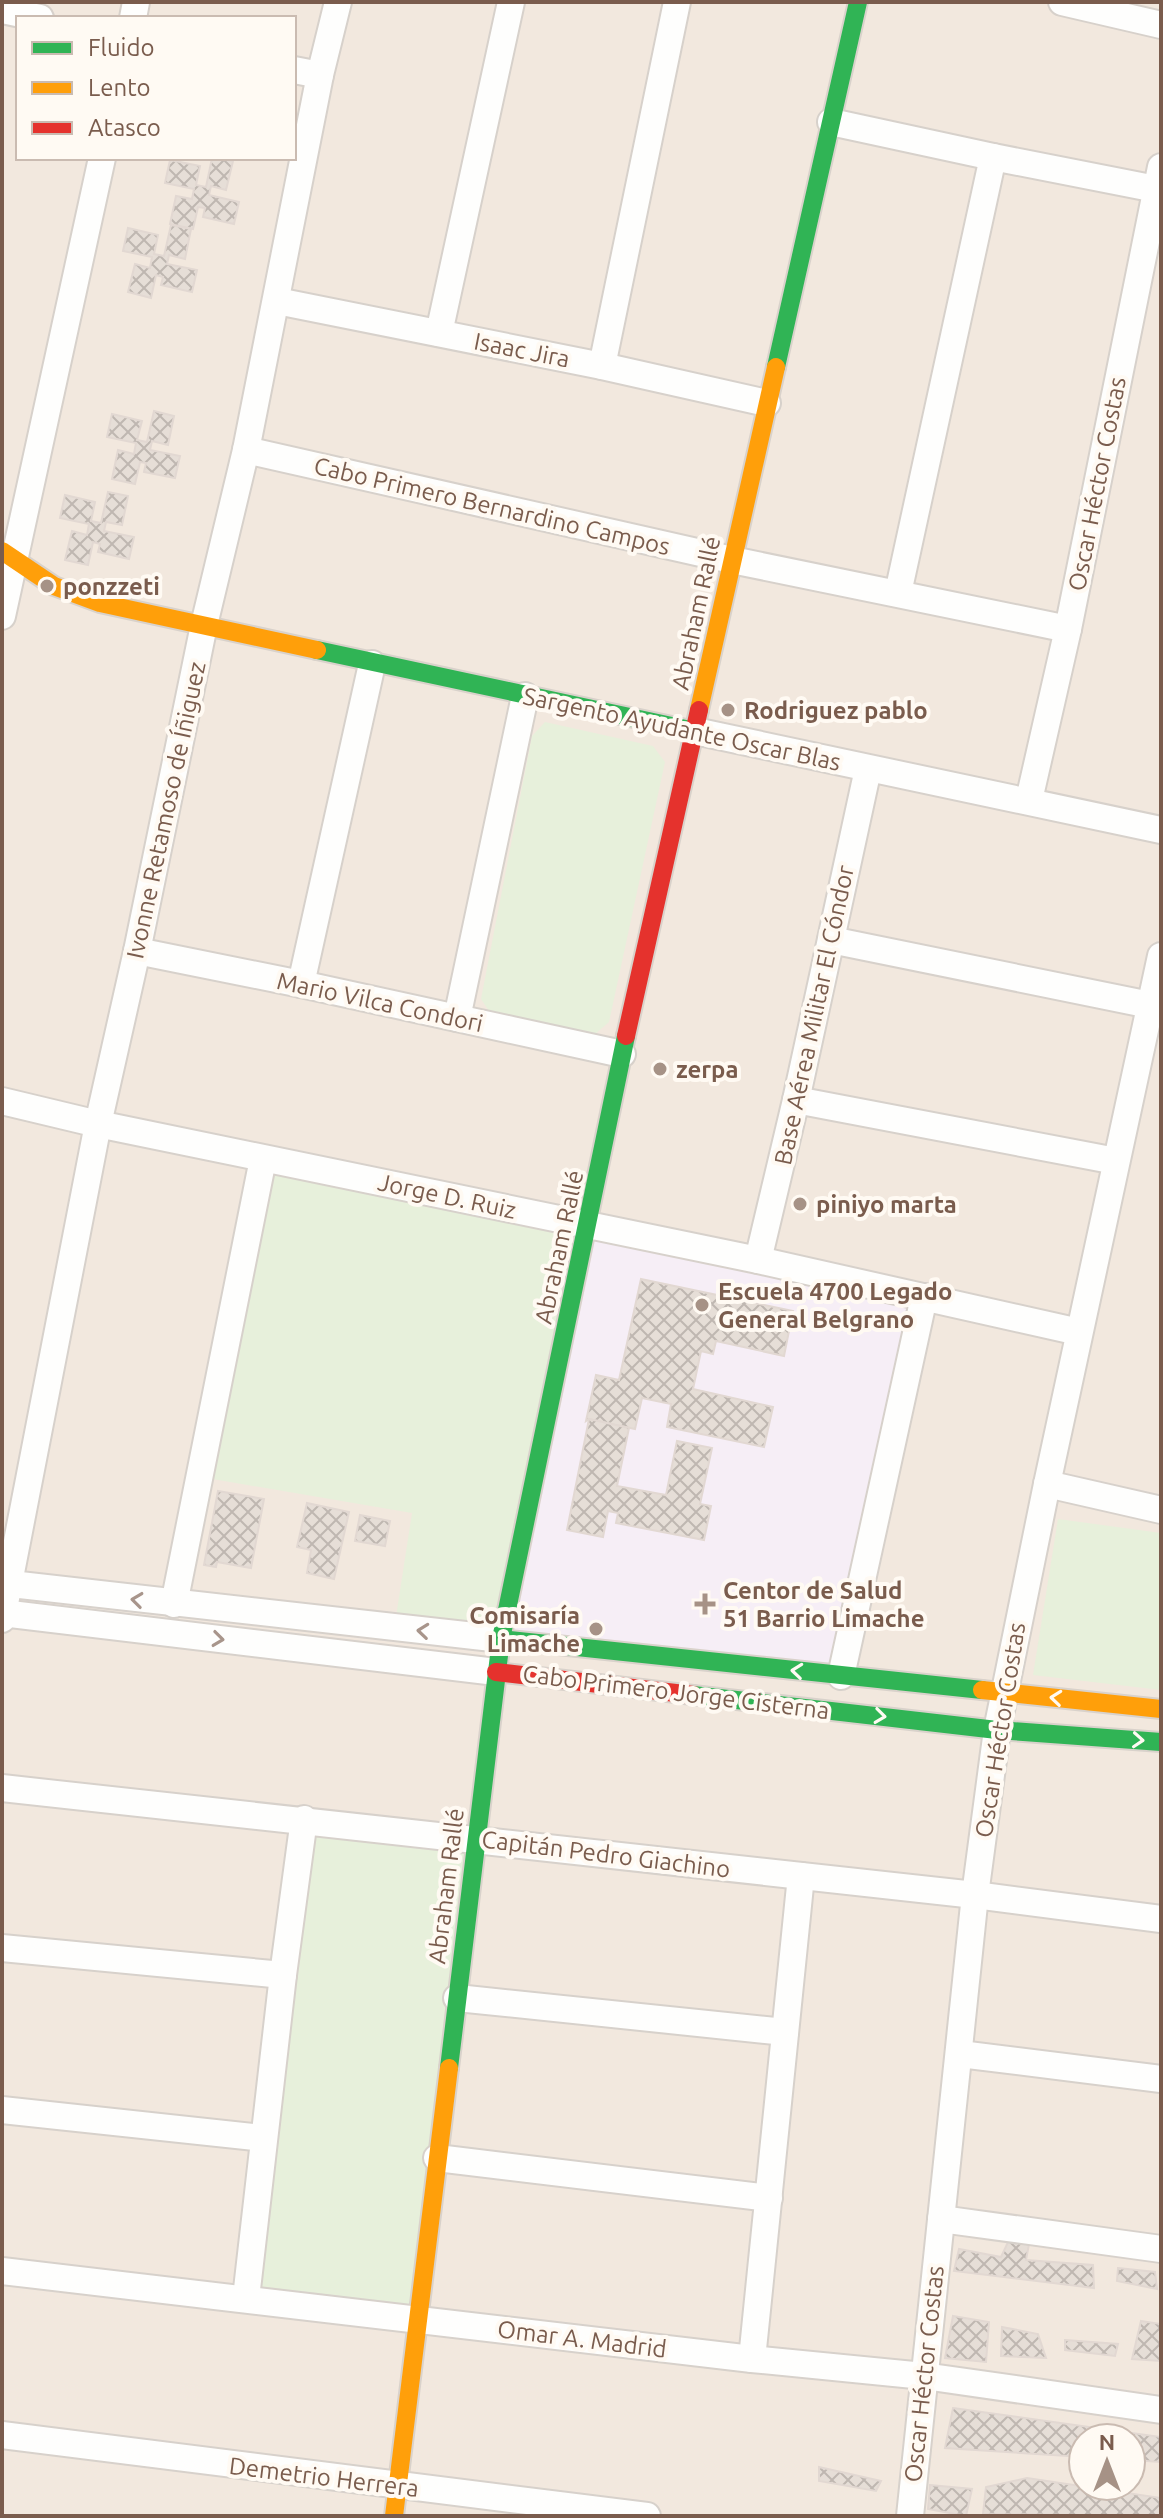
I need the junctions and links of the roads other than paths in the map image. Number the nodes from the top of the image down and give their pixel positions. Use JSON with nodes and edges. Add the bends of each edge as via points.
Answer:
{"nodes":[{"id":1,"x":338,"y":2,"type":"edge"},
{"id":2,"x":511,"y":2,"type":"edge"},
{"id":3,"x":677,"y":2,"type":"edge"},
{"id":4,"x":858,"y":2,"type":"edge"},
{"id":5,"x":1062,"y":2,"type":"edge"},
{"id":6,"x":2,"y":10,"type":"edge"},
{"id":7,"x":30,"y":16,"type":"edge"},
{"id":8,"x":1161,"y":25,"type":"edge"},
{"id":9,"x":296,"y":70,"type":"edge"},
{"id":10,"x":320,"y":75,"type":"junction"},
{"id":11,"x":831,"y":122,"type":"junction"},
{"id":12,"x":993,"y":157,"type":"junction"},
{"id":13,"x":102,"y":160,"type":"edge"},
{"id":14,"x":1159,"y":178,"type":"edge"},
{"id":15,"x":277,"y":301,"type":"junction"},
{"id":16,"x":439,"y":333,"type":"junction"},
{"id":17,"x":602,"y":366,"type":"junction"},
{"id":18,"x":767,"y":403,"type":"junction"},
{"id":19,"x":246,"y":450,"type":"junction"},
{"id":20,"x":8,"y":556,"type":"edge"},
{"id":21,"x":732,"y":560,"type":"junction"},
{"id":22,"x":898,"y":593,"type":"junction"},
{"id":23,"x":2,"y":616,"type":"edge"},
{"id":24,"x":204,"y":625,"type":"junction"},
{"id":25,"x":1068,"y":629,"type":"junction"},
{"id":26,"x":372,"y":664,"type":"junction"},
{"id":27,"x":525,"y":696,"type":"junction"},
{"id":28,"x":695,"y":731,"type":"junction"},
{"id":29,"x":868,"y":769,"type":"junction"},
{"id":30,"x":1029,"y":800,"type":"junction"},
{"id":31,"x":1161,"y":830,"type":"edge"},
{"id":32,"x":831,"y":940,"type":"junction"},
{"id":33,"x":137,"y":951,"type":"junction"},
{"id":34,"x":1161,"y":956,"type":"edge"},
{"id":35,"x":301,"y":984,"type":"junction"},
{"id":36,"x":1150,"y":1005,"type":"junction"},
{"id":37,"x":457,"y":1018,"type":"junction"},
{"id":38,"x":622,"y":1054,"type":"junction"},
{"id":39,"x":796,"y":1100,"type":"junction"},
{"id":40,"x":2,"y":1101,"type":"edge"},
{"id":41,"x":98,"y":1124,"type":"junction"},
{"id":42,"x":263,"y":1159,"type":"junction"},
{"id":43,"x":1116,"y":1161,"type":"junction"},
{"id":44,"x":589,"y":1225,"type":"junction"},
{"id":45,"x":758,"y":1260,"type":"junction"},
{"id":46,"x":924,"y":1297,"type":"junction"},
{"id":47,"x":1079,"y":1332,"type":"junction"},
{"id":48,"x":1047,"y":1484,"type":"junction"},
{"id":49,"x":1161,"y":1510,"type":"edge"},
{"id":50,"x":6,"y":1584,"type":"edge"},
{"id":51,"x":174,"y":1604,"type":"junction"},
{"id":52,"x":2,"y":1615,"type":"edge"},
{"id":53,"x":501,"y":1639,"type":"junction"},
{"id":54,"x":496,"y":1672,"type":"junction"},
{"id":55,"x":841,"y":1676,"type":"junction"},
{"id":56,"x":1003,"y":1693,"type":"junction"},
{"id":57,"x":1161,"y":1709,"type":"edge"},
{"id":58,"x":997,"y":1730,"type":"junction"},
{"id":59,"x":1161,"y":1742,"type":"edge"},
{"id":60,"x":2,"y":1788,"type":"edge"},
{"id":61,"x":304,"y":1819,"type":"junction"},
{"id":62,"x":475,"y":1838,"type":"junction"},
{"id":63,"x":801,"y":1876,"type":"junction"},
{"id":64,"x":975,"y":1895,"type":"junction"},
{"id":65,"x":1161,"y":1919,"type":"edge"},
{"id":66,"x":2,"y":1948,"type":"edge"},
{"id":67,"x":283,"y":1975,"type":"junction"},
{"id":68,"x":457,"y":1998,"type":"junction"},
{"id":69,"x":785,"y":2032,"type":"junction"},
{"id":70,"x":960,"y":2054,"type":"junction"},
{"id":71,"x":1161,"y":2079,"type":"edge"},
{"id":72,"x":2,"y":2110,"type":"edge"},
{"id":73,"x":263,"y":2138,"type":"junction"},
{"id":74,"x":437,"y":2158,"type":"junction"},
{"id":75,"x":769,"y":2198,"type":"junction"},
{"id":76,"x":941,"y":2219,"type":"junction"},
{"id":77,"x":1161,"y":2249,"type":"edge"},
{"id":78,"x":2,"y":2271,"type":"edge"},
{"id":79,"x":246,"y":2298,"type":"junction"},
{"id":80,"x":419,"y":2319,"type":"junction"},
{"id":81,"x":752,"y":2359,"type":"junction"},
{"id":82,"x":924,"y":2376,"type":"junction"},
{"id":83,"x":1161,"y":2410,"type":"edge"},
{"id":84,"x":2,"y":2435,"type":"edge"},
{"id":85,"x":398,"y":2486,"type":"junction"},
{"id":86,"x":394,"y":2516,"type":"edge"},
{"id":87,"x":647,"y":2516,"type":"edge"},
{"id":88,"x":910,"y":2516,"type":"edge"}],
"edges":[{"from":1,"to":10,"type":"street","name":"Ivonne Retamoso de Íñiguez"},
{"from":2,"to":16,"type":"street"},
{"from":3,"to":17,"type":"street"},
{"from":4,"to":11,"type":"street","name":"Abraham Rallé"},
{"from":5,"to":8,"type":"street"},
{"from":6,"to":7,"type":"street"},
{"from":9,"to":10,"type":"street"},
{"from":10,"to":15,"type":"street","name":"Ivonne Retamoso de Íñiguez"},
{"from":11,"to":12,"type":"street"},
{"from":11,"to":18,"type":"street","name":"Abraham Rallé"},
{"from":12,"to":14,"type":"street"},
{"from":12,"to":22,"type":"street"},
{"from":13,"to":20,"type":"street"},
{"from":14,"to":25,"type":"street","name":"Oscar Héctor Costas"},
{"from":15,"to":16,"type":"street","name":"Isaac Jira"},
{"from":15,"to":19,"type":"street","name":"Ivonne Retamoso de Íñiguez"},
{"from":16,"to":17,"type":"street","name":"Isaac Jira"},
{"from":17,"to":18,"type":"street","name":"Isaac Jira"},
{"from":18,"to":21,"type":"street","name":"Abraham Rallé"},
{"from":19,"to":21,"type":"street","name":"Cabo Primero Bernardino Campos"},
{"from":19,"to":24,"type":"street","name":"Ivonne Retamoso de Íñiguez"},
{"from":20,"to":23,"type":"street"},
{"from":20,"to":24,"type":"street","name":"Sargento Ayudante Oscar Blas","via":[[54,586],[100,603]]},
{"from":21,"to":22,"type":"street","name":"Cabo Primero Bernardino Campos"},
{"from":21,"to":28,"type":"street","name":"Abraham Rallé"},
{"from":22,"to":25,"type":"street","name":"Cabo Primero Bernardino Campos"},
{"from":24,"to":26,"type":"street","name":"Sargento Ayudante Oscar Blas"},
{"from":24,"to":33,"type":"street","name":"Ivonne Retamoso de Íñiguez"},
{"from":25,"to":30,"type":"street","name":"Oscar Héctor Costas"},
{"from":26,"to":27,"type":"street","name":"Sargento Ayudante Oscar Blas"},
{"from":26,"to":35,"type":"street"},
{"from":27,"to":28,"type":"street","name":"Sargento Ayudante Oscar Blas"},
{"from":27,"to":37,"type":"street"},
{"from":28,"to":29,"type":"street","name":"Sargento Ayudante Oscar Blas"},
{"from":28,"to":38,"type":"street","name":"Abraham Rallé"},
{"from":29,"to":30,"type":"street","name":"Sargento Ayudante Oscar Blas"},
{"from":29,"to":32,"type":"street","name":"Base Aérea Militar El Cóndor"},
{"from":30,"to":31,"type":"street","name":"Sargento Ayudante Oscar Blas"},
{"from":32,"to":36,"type":"street"},
{"from":32,"to":39,"type":"street","name":"Base Aérea Militar El Cóndor"},
{"from":33,"to":35,"type":"street","name":"Mario Vilca Condori"},
{"from":33,"to":41,"type":"street","name":"Ivonne Retamoso de Íñiguez"},
{"from":34,"to":36,"type":"street","name":"Oscar Héctor Costas"},
{"from":35,"to":37,"type":"street","name":"Mario Vilca Condori"},
{"from":36,"to":43,"type":"street","name":"Oscar Héctor Costas"},
{"from":37,"to":38,"type":"street","name":"Mario Vilca Condori"},
{"from":38,"to":44,"type":"street","name":"Abraham Rallé"},
{"from":39,"to":43,"type":"street"},
{"from":39,"to":45,"type":"street","name":"Base Aérea Militar El Cóndor"},
{"from":40,"to":41,"type":"street","name":"Jorge D. Ruiz"},
{"from":41,"to":42,"type":"street","name":"Jorge D. Ruiz"},
{"from":41,"to":50,"type":"street","name":"Ivonne Retamoso de Íñiguez"},
{"from":42,"to":44,"type":"street","name":"Jorge D. Ruiz"},
{"from":42,"to":51,"type":"street"},
{"from":43,"to":47,"type":"street","name":"Oscar Héctor Costas"},
{"from":44,"to":45,"type":"street","name":"Jorge D. Ruiz"},
{"from":44,"to":53,"type":"street","name":"Abraham Rallé"},
{"from":45,"to":46,"type":"street","name":"Jorge D. Ruiz"},
{"from":46,"to":47,"type":"street","name":"Jorge D. Ruiz"},
{"from":46,"to":55,"type":"street"},
{"from":47,"to":48,"type":"street","name":"Oscar Héctor Costas"},
{"from":48,"to":49,"type":"street"},
{"from":48,"to":56,"type":"street","name":"Oscar Héctor Costas"},
{"from":51,"to":50,"type":"street","name":"Cabo Primero Jorge Cisterna","one_way":true},
{"from":50,"to":52,"type":"street","name":"Ivonne Retamoso de Íñiguez"},
{"from":53,"to":51,"type":"street","name":"Cabo Primero Jorge Cisterna","one_way":true},
{"from":52,"to":54,"type":"street","name":"Cabo Primero Jorge Cisterna","one_way":true},
{"from":53,"to":54,"type":"street","name":"Abraham Rallé"},
{"from":55,"to":53,"type":"street","name":"Cabo Primero Jorge Cisterna","one_way":true},
{"from":54,"to":58,"type":"street","name":"Cabo Primero Jorge Cisterna","one_way":true},
{"from":54,"to":62,"type":"street","name":"Abraham Rallé"},
{"from":55,"to":56,"type":"street","name":"Cabo Primero Jorge Cisterna"},
{"from":57,"to":56,"type":"street","name":"Cabo Primero Jorge Cisterna","one_way":true},
{"from":56,"to":58,"type":"street","name":"Oscar Héctor Costas"},
{"from":58,"to":59,"type":"street","name":"Cabo Primero Jorge Cisterna","one_way":true},
{"from":58,"to":64,"type":"street","name":"Oscar Héctor Costas"},
{"from":60,"to":61,"type":"street","name":"Capitán Pedro Giachino"},
{"from":61,"to":62,"type":"street","name":"Capitán Pedro Giachino"},
{"from":61,"to":67,"type":"street"},
{"from":62,"to":63,"type":"street","name":"Capitán Pedro Giachino"},
{"from":62,"to":68,"type":"street","name":"Abraham Rallé"},
{"from":63,"to":64,"type":"street","name":"Capitán Pedro Giachino"},
{"from":63,"to":69,"type":"street"},
{"from":64,"to":65,"type":"street","name":"Capitán Pedro Giachino"},
{"from":64,"to":70,"type":"street","name":"Oscar Héctor Costas"},
{"from":66,"to":67,"type":"street"},
{"from":67,"to":73,"type":"street"},
{"from":68,"to":69,"type":"street"},
{"from":68,"to":74,"type":"street","name":"Abraham Rallé"},
{"from":69,"to":75,"type":"street"},
{"from":70,"to":71,"type":"street"},
{"from":70,"to":76,"type":"street","name":"Oscar Héctor Costas"},
{"from":72,"to":73,"type":"street"},
{"from":73,"to":79,"type":"street"},
{"from":74,"to":75,"type":"street"},
{"from":74,"to":80,"type":"street","name":"Abraham Rallé"},
{"from":75,"to":81,"type":"street"},
{"from":76,"to":77,"type":"street"},
{"from":76,"to":82,"type":"street","name":"Oscar Héctor Costas"},
{"from":78,"to":79,"type":"street","name":"Omar A. Madrid"},
{"from":79,"to":80,"type":"street","name":"Omar A. Madrid"},
{"from":80,"to":81,"type":"street","name":"Omar A. Madrid"},
{"from":80,"to":85,"type":"street","name":"Abraham Rallé"},
{"from":81,"to":82,"type":"street","name":"Omar A. Madrid"},
{"from":82,"to":83,"type":"street","name":"Omar A. Madrid"},
{"from":82,"to":88,"type":"street","name":"Oscar Héctor Costas"},
{"from":84,"to":85,"type":"street","name":"Demetrio Herrera"},
{"from":85,"to":86,"type":"street","name":"Abraham Rallé"},
{"from":85,"to":87,"type":"street","name":"Demetrio Herrera"}]}
